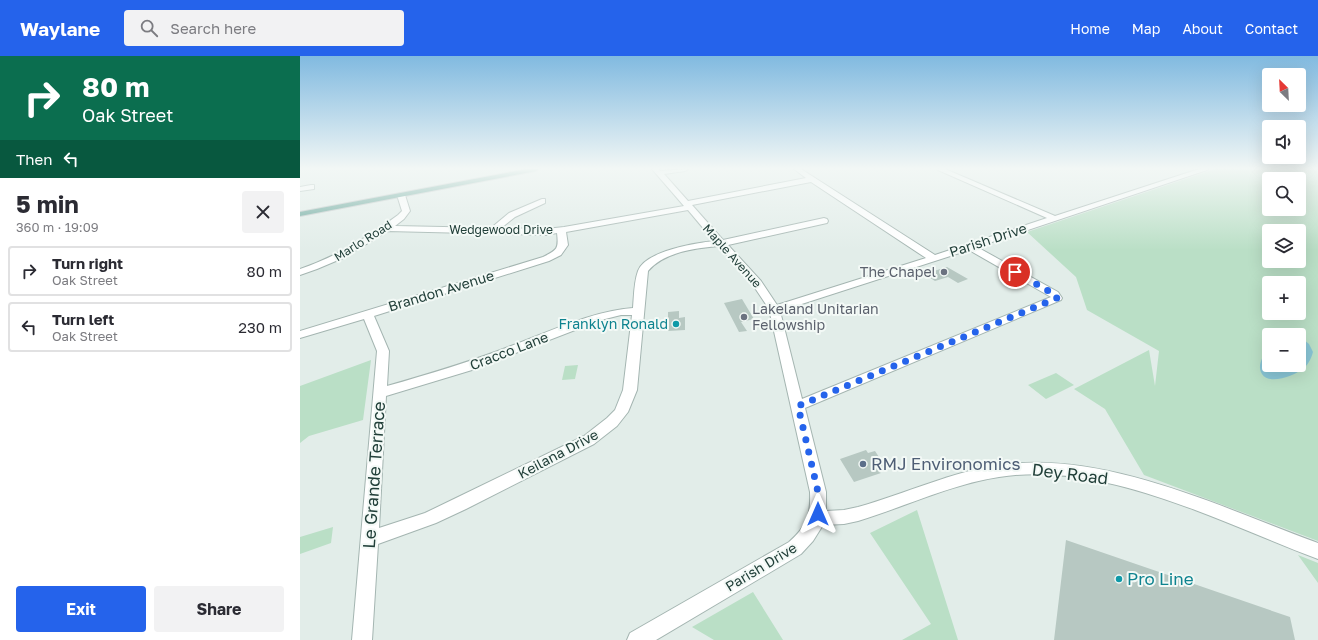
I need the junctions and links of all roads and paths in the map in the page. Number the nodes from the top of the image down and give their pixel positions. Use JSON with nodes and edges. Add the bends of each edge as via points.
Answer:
{"nodes":[{"id":1,"x":394,"y":196,"type":"edge"},
{"id":2,"x":402,"y":196,"type":"edge"},
{"id":3,"x":679,"y":196,"type":"edge"},
{"id":4,"x":732,"y":196,"type":"edge"},
{"id":5,"x":839,"y":196,"type":"edge"},
{"id":6,"x":1003,"y":196,"type":"edge"},
{"id":7,"x":1121,"y":196,"type":"edge"},
{"id":8,"x":542,"y":201,"type":"dead end"},
{"id":9,"x":687,"y":206,"type":"junction"},
{"id":10,"x":300,"y":214,"type":"edge"},
{"id":11,"x":1054,"y":218,"type":"junction"},
{"id":12,"x":824,"y":220,"type":"dead end"},
{"id":13,"x":384,"y":228,"type":"junction"},
{"id":14,"x":561,"y":230,"type":"junction"},
{"id":15,"x":493,"y":231,"type":"junction"},
{"id":16,"x":720,"y":243,"type":"junction"},
{"id":17,"x":969,"y":246,"type":"junction"},
{"id":18,"x":934,"y":258,"type":"junction"},
{"id":19,"x":300,"y":272,"type":"edge"},
{"id":20,"x":774,"y":309,"type":"junction"},
{"id":21,"x":637,"y":311,"type":"junction"},
{"id":22,"x":368,"y":314,"type":"junction"},
{"id":23,"x":300,"y":335,"type":"edge"},
{"id":24,"x":380,"y":393,"type":"junction"},
{"id":25,"x":798,"y":406,"type":"junction"},
{"id":26,"x":817,"y":518,"type":"junction"},
{"id":27,"x":369,"y":539,"type":"junction"},
{"id":28,"x":1318,"y":551,"type":"edge"},
{"id":29,"x":362,"y":640,"type":"edge"},
{"id":30,"x":637,"y":640,"type":"edge"}],
"edges":[{"from":1,"to":10,"type":"main road"},
{"from":2,"to":13,"type":"street","name":"Marlo Road","via":[[406,211]]},
{"from":3,"to":9,"type":"street","name":"Maple Avenue"},
{"from":4,"to":9,"type":"street","name":"Wedgewood Drive"},
{"from":5,"to":18,"type":"street"},
{"from":6,"to":11,"type":"street"},
{"from":7,"to":11,"type":"street","name":"Parish Drive"},
{"from":8,"to":15,"type":"street","via":[[512,215]]},
{"from":9,"to":14,"type":"street","name":"Wedgewood Drive"},
{"from":9,"to":16,"type":"street","name":"Maple Avenue"},
{"from":11,"to":17,"type":"street","name":"Parish Drive"},
{"from":12,"to":16,"type":"street","name":"Keilana Drive"},
{"from":13,"to":15,"type":"street","name":"Wedgewood Drive"},
{"from":13,"to":19,"type":"street","name":"Marlo Road","via":[[341,256]]},
{"from":14,"to":15,"type":"street","name":"Wedgewood Drive"},
{"from":14,"to":22,"type":"street","name":"Brandon Avenue","via":[[563,245],[558,253],[546,259]]},
{"from":16,"to":20,"type":"street","name":"Maple Avenue","via":[[757,283]]},
{"from":16,"to":21,"type":"street","name":"Keilana Drive","via":[[664,254],[651,261],[643,270]]},
{"from":17,"to":18,"type":"street","name":"Parish Drive"},
{"from":17,"to":25,"type":"street","via":[[1057,298]]},
{"from":18,"to":20,"type":"street","name":"Parish Drive"},
{"from":20,"to":25,"type":"street","name":"Parish Drive"},
{"from":21,"to":24,"type":"street","name":"Cracco Lane","via":[[597,318],[468,367]]},
{"from":21,"to":27,"type":"street","name":"Keilana Drive","via":[[630,390],[621,412],[602,432],[430,518]]},
{"from":22,"to":23,"type":"street","name":"Brandon Avenue"},
{"from":22,"to":24,"type":"street","name":"Le Grande Terrace","via":[[384,351]]},
{"from":24,"to":27,"type":"street","name":"Le Grande Terrace"},
{"from":25,"to":26,"type":"street","name":"Parish Drive","via":[[818,492]]},
{"from":26,"to":28,"type":"street","name":"Dey Road","via":[[844,518],[982,474],[1030,468],[1057,469],[1116,479],[1148,489]]},
{"from":26,"to":30,"type":"street","name":"Parish Drive","via":[[811,532],[795,548]]},
{"from":27,"to":29,"type":"street","name":"Le Grande Terrace"}]}
